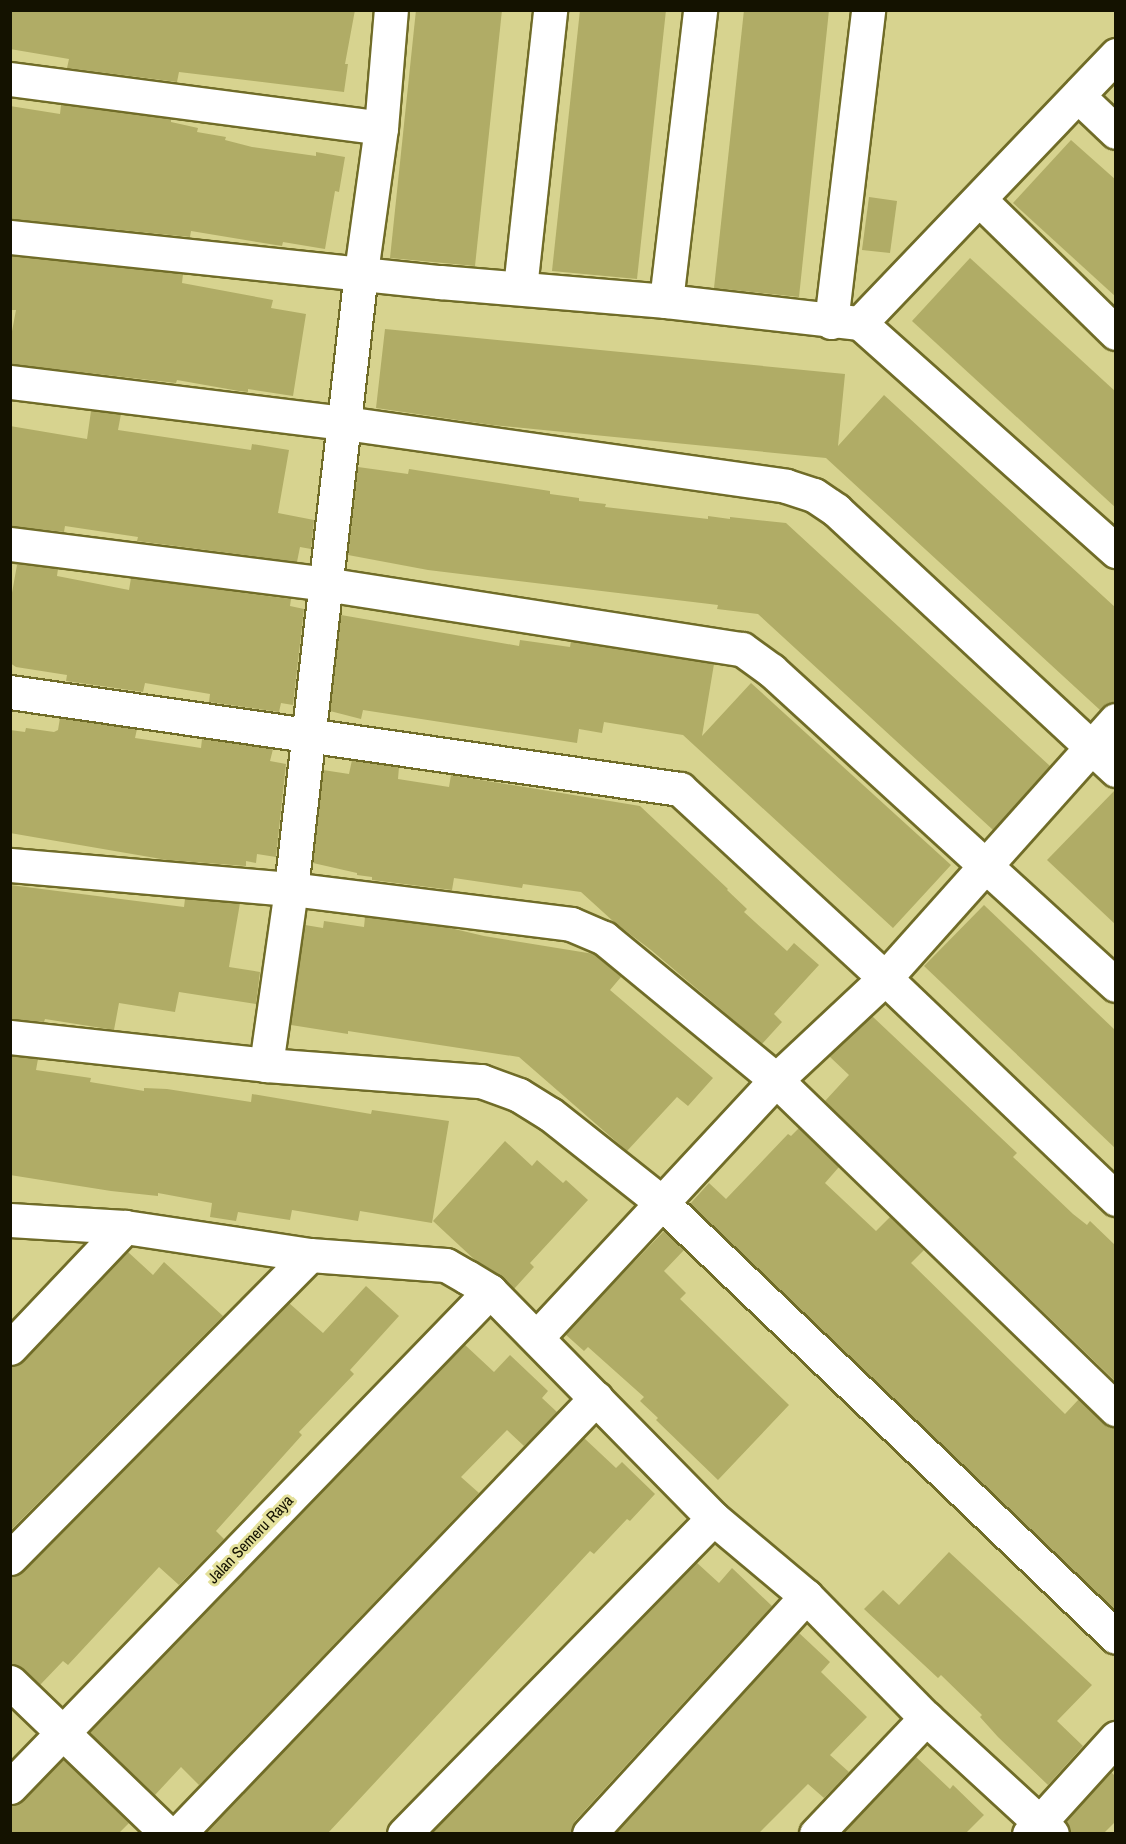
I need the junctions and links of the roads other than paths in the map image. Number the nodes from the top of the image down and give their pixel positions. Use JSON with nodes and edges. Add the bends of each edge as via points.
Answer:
{"nodes":[{"id":1,"x":391,"y":10,"type":"edge"},
{"id":2,"x":550,"y":10,"type":"edge"},
{"id":3,"x":700,"y":10,"type":"edge"},
{"id":4,"x":868,"y":10,"type":"edge"},
{"id":5,"x":1116,"y":55,"type":"edge"},
{"id":6,"x":10,"y":79,"type":"edge"},
{"id":7,"x":1078,"y":96,"type":"junction"},
{"id":8,"x":381,"y":128,"type":"junction"},
{"id":9,"x":1116,"y":132,"type":"edge"},
{"id":10,"x":980,"y":200,"type":"junction"},
{"id":11,"x":10,"y":237,"type":"edge"},
{"id":12,"x":361,"y":272,"type":"junction"},
{"id":13,"x":520,"y":288,"type":"junction"},
{"id":14,"x":666,"y":301,"type":"junction"},
{"id":15,"x":845,"y":322,"type":"junction"},
{"id":16,"x":1116,"y":333,"type":"edge"},
{"id":17,"x":10,"y":382,"type":"edge"},
{"id":18,"x":345,"y":423,"type":"junction"},
{"id":19,"x":10,"y":544,"type":"edge"},
{"id":20,"x":1116,"y":551,"type":"edge"},
{"id":21,"x":325,"y":584,"type":"junction"},
{"id":22,"x":10,"y":692,"type":"edge"},
{"id":23,"x":1116,"y":720,"type":"edge"},
{"id":24,"x":306,"y":733,"type":"junction"},
{"id":25,"x":1091,"y":747,"type":"junction"},
{"id":26,"x":1116,"y":770,"type":"edge"},
{"id":27,"x":10,"y":865,"type":"edge"},
{"id":28,"x":985,"y":868,"type":"junction"},
{"id":29,"x":291,"y":889,"type":"junction"},
{"id":30,"x":885,"y":978,"type":"junction"},
{"id":31,"x":1116,"y":985,"type":"edge"},
{"id":32,"x":10,"y":1036,"type":"edge"},
{"id":33,"x":266,"y":1065,"type":"junction"},
{"id":34,"x":776,"y":1080,"type":"junction"},
{"id":35,"x":1116,"y":1199,"type":"edge"},
{"id":36,"x":660,"y":1202,"type":"junction"},
{"id":37,"x":10,"y":1220,"type":"edge"},
{"id":38,"x":125,"y":1227,"type":"junction"},
{"id":39,"x":310,"y":1255,"type":"junction"},
{"id":40,"x":490,"y":1291,"type":"junction"},
{"id":41,"x":537,"y":1337,"type":"junction"},
{"id":42,"x":10,"y":1348,"type":"edge"},
{"id":43,"x":596,"y":1398,"type":"junction"},
{"id":44,"x":1116,"y":1408,"type":"edge"},
{"id":45,"x":713,"y":1518,"type":"junction"},
{"id":46,"x":10,"y":1558,"type":"edge"},
{"id":47,"x":806,"y":1596,"type":"junction"},
{"id":48,"x":1116,"y":1637,"type":"edge"},
{"id":49,"x":10,"y":1682,"type":"edge"},
{"id":50,"x":926,"y":1718,"type":"junction"},
{"id":51,"x":63,"y":1732,"type":"junction"},
{"id":52,"x":1116,"y":1738,"type":"edge"},
{"id":53,"x":10,"y":1787,"type":"edge"},
{"id":54,"x":1040,"y":1830,"type":"edge"},
{"id":55,"x":168,"y":1833,"type":"edge"},
{"id":56,"x":178,"y":1833,"type":"edge"},
{"id":57,"x":404,"y":1833,"type":"edge"},
{"id":58,"x":589,"y":1833,"type":"edge"},
{"id":59,"x":816,"y":1833,"type":"edge"}],
"edges":[{"from":1,"to":8,"type":"street"},
{"from":2,"to":13,"type":"street"},
{"from":3,"to":14,"type":"street"},
{"from":4,"to":15,"type":"street"},
{"from":5,"to":7,"type":"street"},
{"from":6,"to":8,"type":"street"},
{"from":7,"to":9,"type":"street"},
{"from":7,"to":10,"type":"street"},
{"from":8,"to":12,"type":"street"},
{"from":10,"to":15,"type":"street"},
{"from":10,"to":16,"type":"street"},
{"from":11,"to":12,"type":"street"},
{"from":12,"to":13,"type":"street"},
{"from":12,"to":18,"type":"street"},
{"from":13,"to":14,"type":"street"},
{"from":14,"to":15,"type":"street"},
{"from":15,"to":20,"type":"street"},
{"from":17,"to":18,"type":"street"},
{"from":18,"to":21,"type":"street"},
{"from":18,"to":25,"type":"street","via":[[786,486],[813,495],[836,510]]},
{"from":19,"to":21,"type":"street"},
{"from":21,"to":24,"type":"street"},
{"from":21,"to":28,"type":"street","via":[[742,649],[771,670]]},
{"from":22,"to":24,"type":"street"},
{"from":23,"to":25,"type":"street"},
{"from":24,"to":29,"type":"street"},
{"from":24,"to":30,"type":"street","via":[[680,789]]},
{"from":25,"to":26,"type":"street"},
{"from":25,"to":28,"type":"street"},
{"from":27,"to":29,"type":"street"},
{"from":28,"to":30,"type":"street"},
{"from":28,"to":31,"type":"street"},
{"from":29,"to":33,"type":"street"},
{"from":29,"to":34,"type":"street","via":[[571,924],[603,938]]},
{"from":30,"to":34,"type":"street"},
{"from":30,"to":35,"type":"street"},
{"from":32,"to":33,"type":"street"},
{"from":33,"to":36,"type":"street","via":[[482,1082],[519,1095],[550,1114]]},
{"from":34,"to":36,"type":"street"},
{"from":34,"to":44,"type":"street"},
{"from":36,"to":41,"type":"street"},
{"from":36,"to":48,"type":"street"},
{"from":37,"to":38,"type":"street"},
{"from":38,"to":39,"type":"street"},
{"from":38,"to":42,"type":"street"},
{"from":39,"to":40,"type":"street","via":[[446,1265]]},
{"from":39,"to":46,"type":"street"},
{"from":40,"to":41,"type":"street"},
{"from":40,"to":51,"type":"street","name":"Jalan Semeru Raya"},
{"from":41,"to":43,"type":"street"},
{"from":43,"to":45,"type":"street"},
{"from":43,"to":56,"type":"street"},
{"from":45,"to":47,"type":"street"},
{"from":45,"to":57,"type":"street"},
{"from":47,"to":50,"type":"street"},
{"from":47,"to":58,"type":"street"},
{"from":49,"to":51,"type":"street"},
{"from":50,"to":54,"type":"street"},
{"from":50,"to":59,"type":"street"},
{"from":51,"to":53,"type":"street","name":"Jalan Semeru Raya"},
{"from":51,"to":55,"type":"street"},
{"from":52,"to":54,"type":"street"}]}
